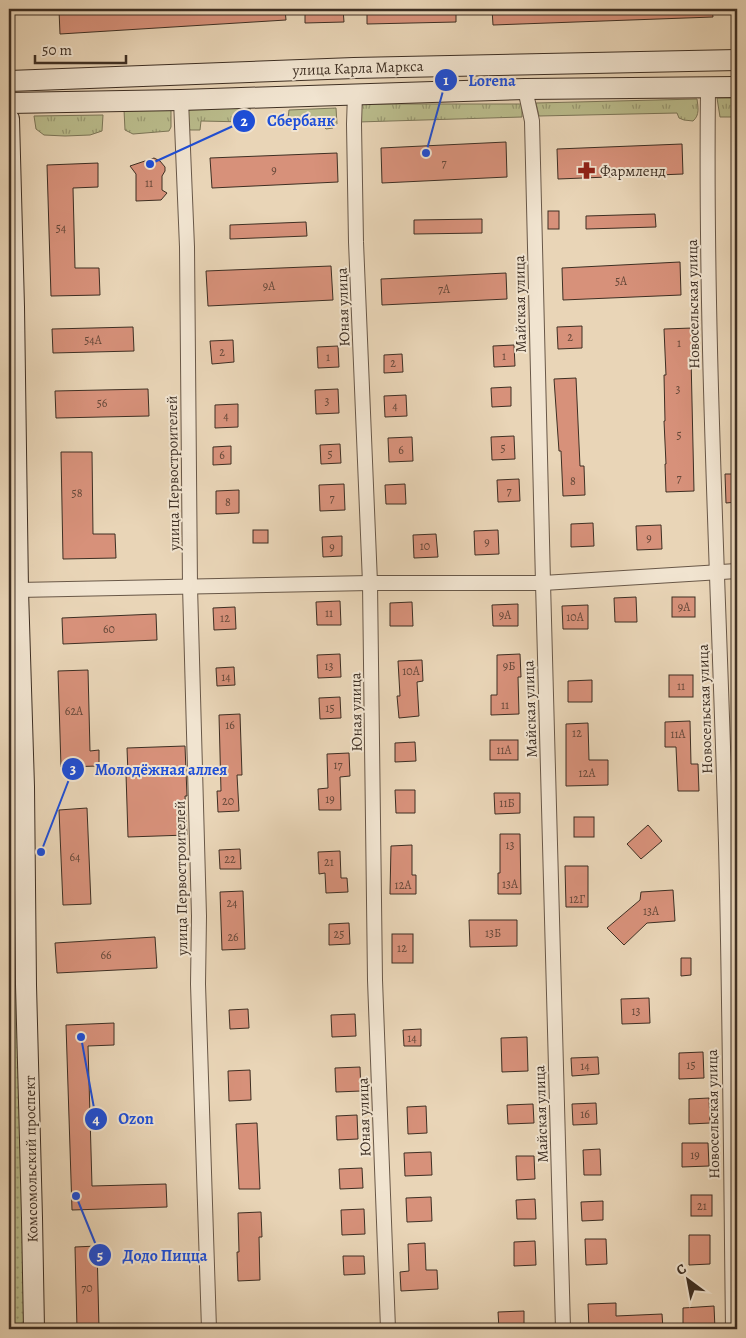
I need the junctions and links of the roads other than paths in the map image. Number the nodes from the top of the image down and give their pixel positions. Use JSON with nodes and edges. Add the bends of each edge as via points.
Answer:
{"nodes":[{"id":1,"x":737,"y":60,"type":"edge"},
{"id":2,"x":9,"y":81,"type":"edge"},
{"id":3,"x":737,"y":87,"type":"edge"},
{"id":4,"x":708,"y":88,"type":"junction"},
{"id":5,"x":525,"y":89,"type":"junction"},
{"id":6,"x":355,"y":94,"type":"junction"},
{"id":7,"x":181,"y":100,"type":"junction"},
{"id":8,"x":9,"y":103,"type":"edge"},
{"id":9,"x":9,"y":119,"type":"edge"},
{"id":10,"x":737,"y":571,"type":"edge"},
{"id":11,"x":716,"y":572,"type":"junction"},
{"id":12,"x":370,"y":583,"type":"junction"},
{"id":13,"x":543,"y":583,"type":"junction"},
{"id":14,"x":190,"y":586,"type":"junction"},
{"id":15,"x":18,"y":590,"type":"junction"},
{"id":16,"x":731,"y":842,"type":"edge"},
{"id":17,"x":34,"y":1329,"type":"edge"},
{"id":18,"x":210,"y":1329,"type":"edge"},
{"id":19,"x":388,"y":1329,"type":"edge"},
{"id":20,"x":564,"y":1329,"type":"edge"},
{"id":21,"x":733,"y":1329,"type":"edge"}],
"edges":[{"from":1,"to":2,"type":"main road","name":"улица Карла Маркса","via":[[354,68]]},
{"from":3,"to":4,"type":"main road","name":"улица Карла Маркса"},
{"from":4,"to":5,"type":"main road","name":"улица Карла Маркса"},
{"from":4,"to":11,"type":"street","name":"Новосельская улица","via":[[707,240]]},
{"from":5,"to":6,"type":"main road","name":"улица Карла Маркса"},
{"from":5,"to":13,"type":"street","name":"Майская улица","via":[[532,121]]},
{"from":6,"to":7,"type":"main road","name":"улица Карла Маркса"},
{"from":6,"to":12,"type":"street","name":"Юная улица","via":[[356,242]]},
{"from":7,"to":8,"type":"main road","name":"улица Карла Маркса"},
{"from":7,"to":14,"type":"street","name":"улица Первостроителей","via":[[187,247]]},
{"from":9,"to":15,"type":"main road","name":"Комсомольский проспект"},
{"from":10,"to":11,"type":"street"},
{"from":11,"to":13,"type":"street"},
{"from":11,"to":16,"type":"street","name":"Новосельская улица"},
{"from":12,"to":13,"type":"street"},
{"from":12,"to":14,"type":"street"},
{"from":12,"to":19,"type":"street","name":"Юная улица","via":[[375,980]]},
{"from":13,"to":20,"type":"street","name":"Майская улица"},
{"from":14,"to":15,"type":"street"},
{"from":14,"to":18,"type":"street","name":"улица Первостроителей","via":[[198,984]]},
{"from":15,"to":17,"type":"main road","name":"Комсомольский проспект"},
{"from":16,"to":21,"type":"street","name":"Новосельская улица"}]}
